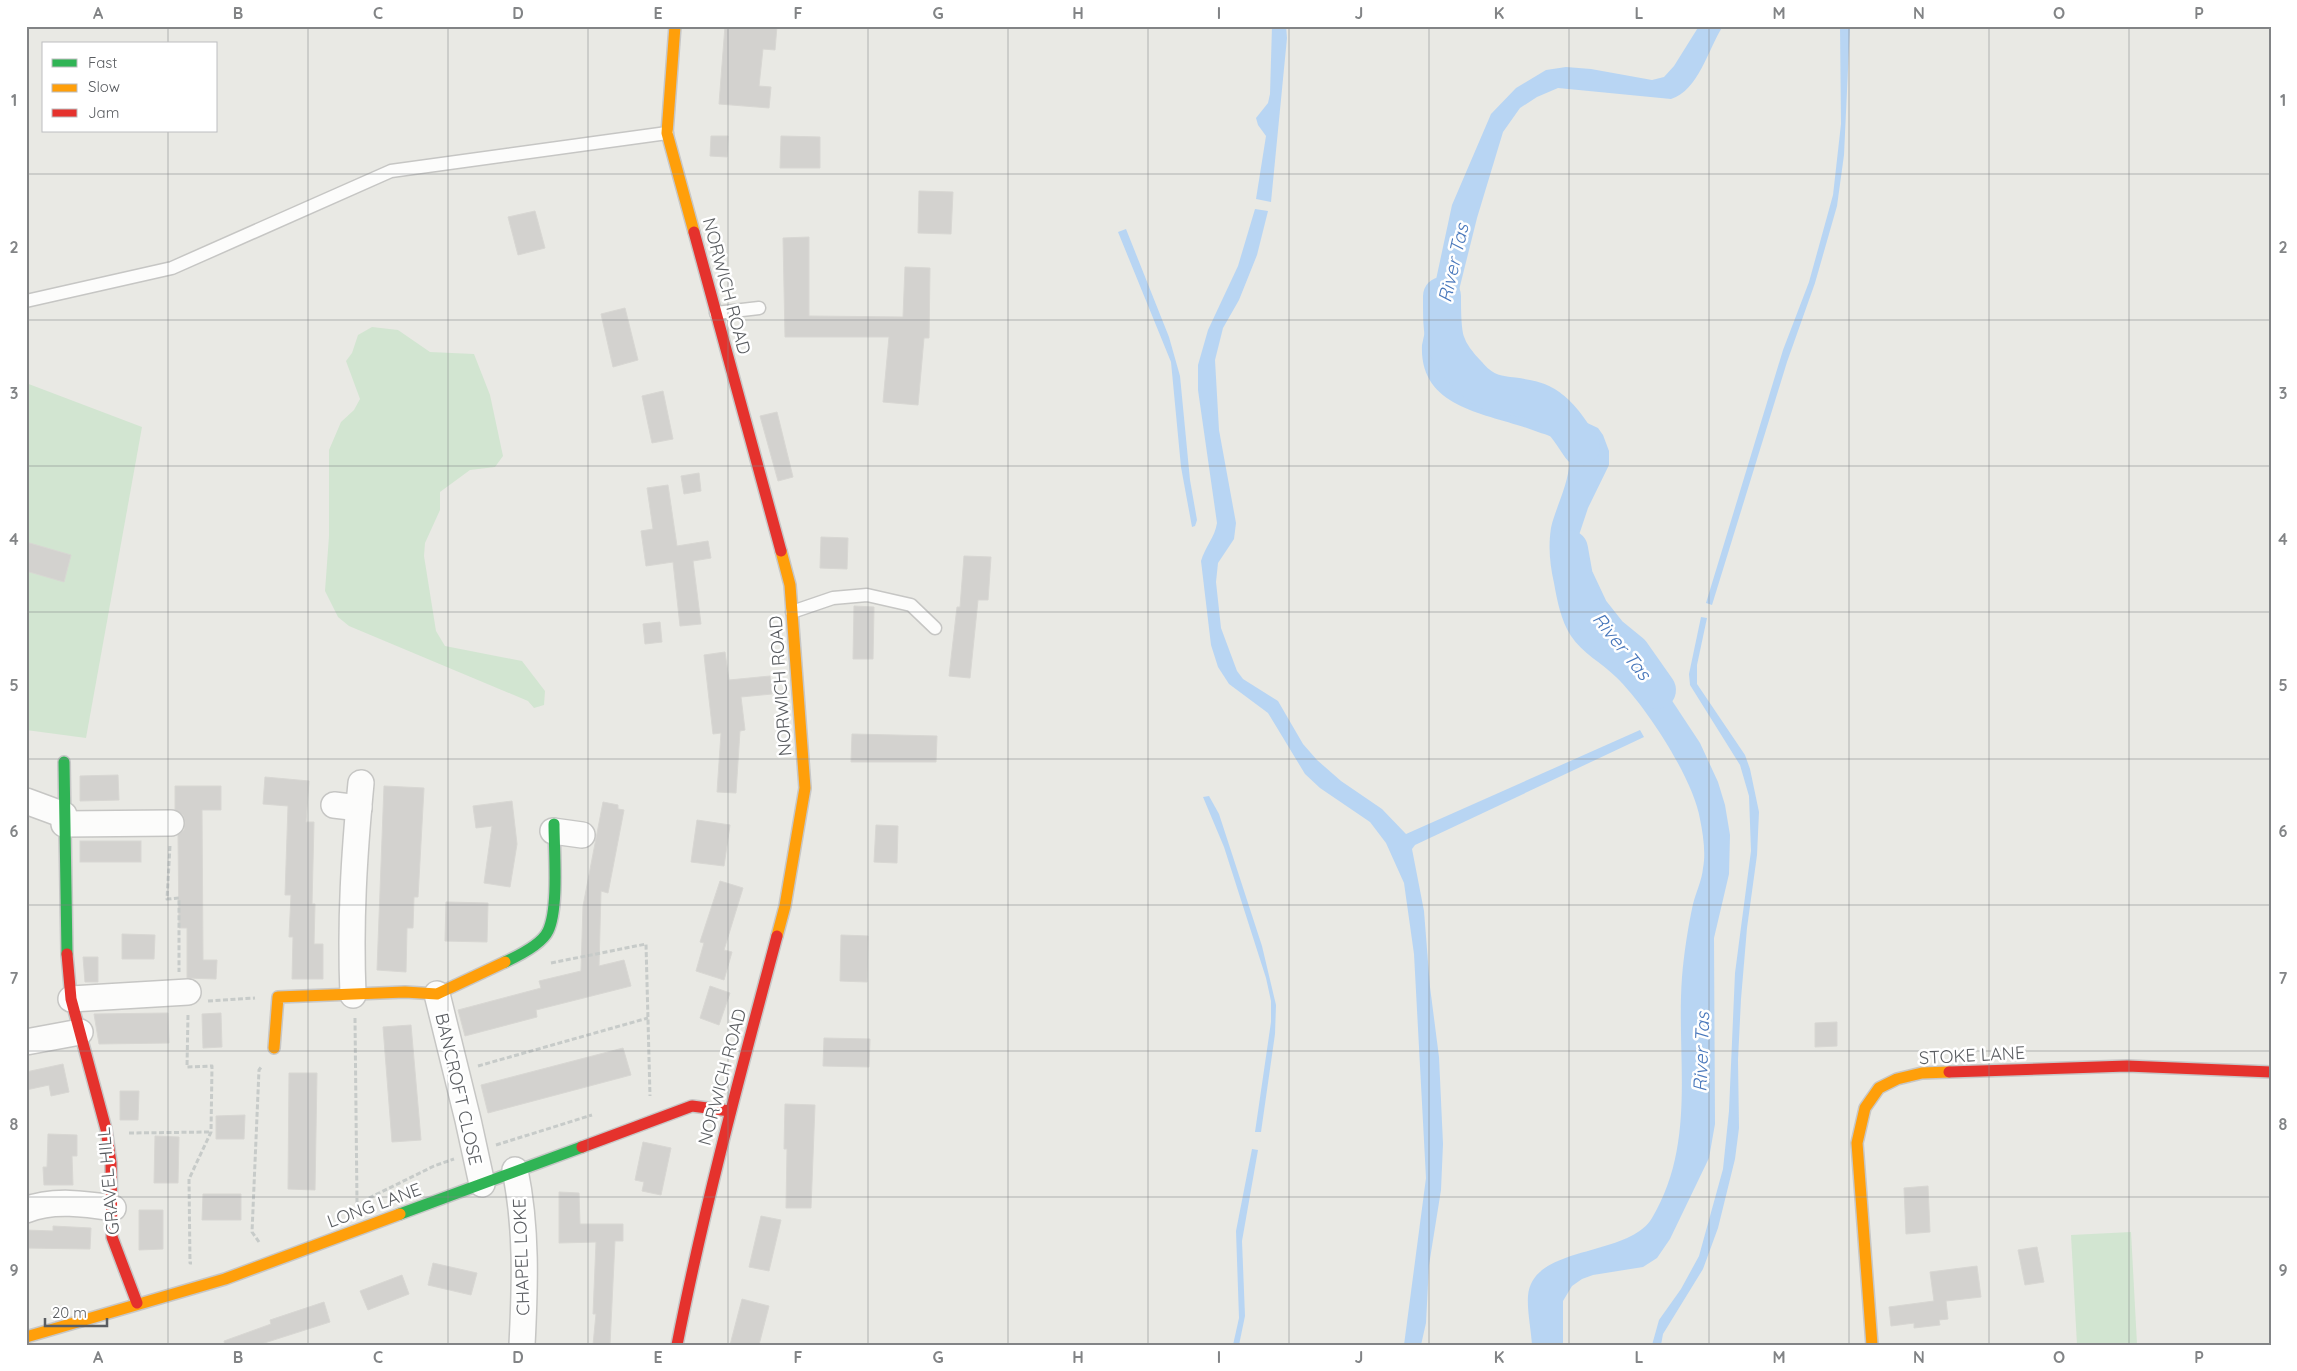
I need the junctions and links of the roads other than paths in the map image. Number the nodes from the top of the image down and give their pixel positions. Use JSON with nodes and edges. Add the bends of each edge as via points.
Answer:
{"nodes":[{"id":1,"x":675,"y":26,"type":"edge"},
{"id":2,"x":667,"y":133,"type":"junction"},
{"id":3,"x":26,"y":301,"type":"edge"},
{"id":4,"x":759,"y":308,"type":"dead end"},
{"id":5,"x":716,"y":313,"type":"junction"},
{"id":6,"x":792,"y":612,"type":"junction"},
{"id":7,"x":935,"y":628,"type":"dead end"},
{"id":8,"x":64,"y":762,"type":"dead end"},
{"id":9,"x":361,"y":783,"type":"dead end"},
{"id":10,"x":26,"y":801,"type":"edge"},
{"id":11,"x":334,"y":805,"type":"dead end"},
{"id":12,"x":359,"y":808,"type":"junction"},
{"id":13,"x":64,"y":819,"type":"junction"},
{"id":14,"x":171,"y":823,"type":"road end"},
{"id":15,"x":553,"y":827,"type":"joint"},
{"id":16,"x":582,"y":835,"type":"dead end"},
{"id":17,"x":437,"y":994,"type":"junction"},
{"id":18,"x":185,"y":995,"type":"road end"},
{"id":19,"x":353,"y":996,"type":"junction"},
{"id":20,"x":71,"y":999,"type":"junction"},
{"id":21,"x":80,"y":1032,"type":"junction"},
{"id":22,"x":26,"y":1042,"type":"edge"},
{"id":23,"x":274,"y":1048,"type":"road end"},
{"id":24,"x":2271,"y":1072,"type":"edge"},
{"id":25,"x":730,"y":1111,"type":"junction"},
{"id":26,"x":516,"y":1170,"type":"junction"},
{"id":27,"x":482,"y":1184,"type":"junction"},
{"id":28,"x":113,"y":1208,"type":"junction"},
{"id":29,"x":26,"y":1210,"type":"edge"},
{"id":30,"x":137,"y":1303,"type":"junction"},
{"id":31,"x":30,"y":1339,"type":"edge"},
{"id":32,"x":522,"y":1345,"type":"edge"},
{"id":33,"x":677,"y":1345,"type":"edge"},
{"id":34,"x":1872,"y":1345,"type":"edge"}],
"edges":[{"from":1,"to":2,"type":"street","name":"NORWICH ROAD"},
{"from":2,"to":3,"type":"lane","via":[[391,171],[172,268]]},
{"from":2,"to":5,"type":"street","name":"NORWICH ROAD"},
{"from":4,"to":5,"type":"lane"},
{"from":5,"to":6,"type":"street","name":"NORWICH ROAD","via":[[790,585]]},
{"from":6,"to":7,"type":"lane","via":[[833,598],[867,595],[911,604]]},
{"from":6,"to":25,"type":"street","name":"NORWICH ROAD","via":[[805,788],[785,906]]},
{"from":8,"to":13,"type":"street","name":"GRAVEL HILL"},
{"from":9,"to":12,"type":"street"},
{"from":10,"to":13,"type":"street"},
{"from":11,"to":12,"type":"street"},
{"from":12,"to":19,"type":"street","via":[[352,872]]},
{"from":13,"to":14,"type":"street"},
{"from":13,"to":20,"type":"street","name":"GRAVEL HILL","via":[[65,935]]},
{"from":15,"to":16,"type":"street","name":"BANCROFT CLOSE"},
{"from":15,"to":17,"type":"street","name":"BANCROFT CLOSE","via":[[554,905],[548,932],[525,953]]},
{"from":17,"to":19,"type":"street","name":"BANCROFT CLOSE","via":[[405,992]]},
{"from":17,"to":27,"type":"street","name":"BANCROFT CLOSE"},
{"from":18,"to":20,"type":"street"},
{"from":19,"to":23,"type":"street","name":"BANCROFT CLOSE","via":[[310,994],[278,997]]},
{"from":20,"to":21,"type":"street","name":"GRAVEL HILL"},
{"from":21,"to":22,"type":"street"},
{"from":21,"to":28,"type":"street","name":"GRAVEL HILL","via":[[106,1133]]},
{"from":24,"to":34,"type":"street","name":"STOKE LANE","via":[[2127,1066],[1930,1073],[1897,1079],[1879,1088],[1865,1108],[1857,1143]]},
{"from":25,"to":26,"type":"street","name":"LONG LANE","via":[[692,1106]]},
{"from":25,"to":33,"type":"street","name":"NORWICH ROAD"},
{"from":26,"to":27,"type":"street","name":"LONG LANE"},
{"from":26,"to":32,"type":"street","name":"CHAPEL LOKE","via":[[526,1278]]},
{"from":27,"to":30,"type":"street","name":"LONG LANE","via":[[225,1278]]},
{"from":28,"to":29,"type":"street","via":[[61,1204]]},
{"from":28,"to":30,"type":"street","name":"GRAVEL HILL","via":[[112,1237]]},
{"from":30,"to":31,"type":"street","name":"LONG LANE"}]}
